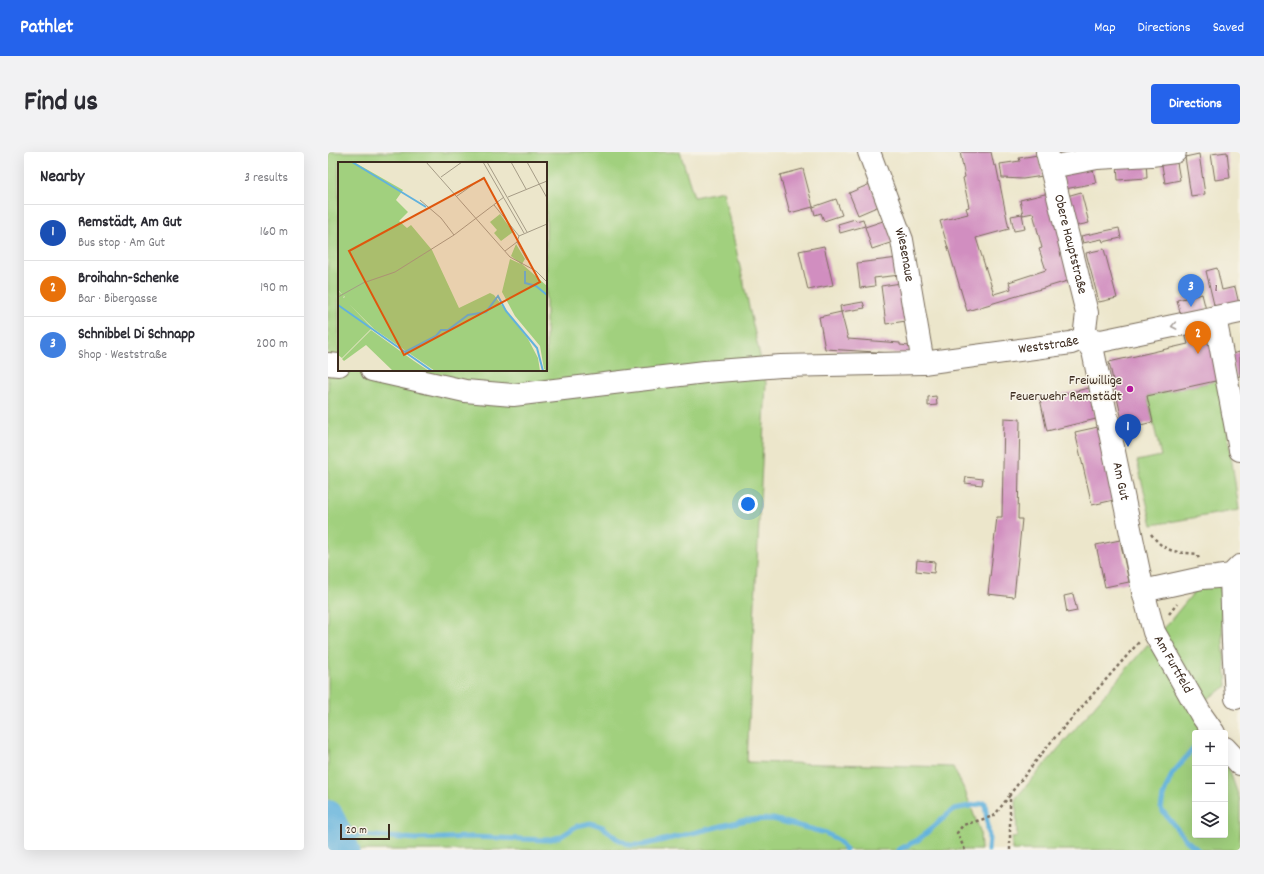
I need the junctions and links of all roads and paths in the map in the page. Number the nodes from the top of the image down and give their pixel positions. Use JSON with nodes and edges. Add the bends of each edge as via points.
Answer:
{"nodes":[{"id":1,"x":868,"y":152,"type":"edge"},
{"id":2,"x":1175,"y":152,"type":"edge"},
{"id":3,"x":1049,"y":159,"type":"edge"},
{"id":4,"x":1240,"y":312,"type":"edge"},
{"id":5,"x":1215,"y":317,"type":"junction"},
{"id":6,"x":1084,"y":338,"type":"junction"},
{"id":7,"x":923,"y":363,"type":"junction"},
{"id":8,"x":328,"y":364,"type":"edge"},
{"id":9,"x":338,"y":365,"type":"edge"},
{"id":10,"x":376,"y":371,"type":"edge"},
{"id":11,"x":1240,"y":450,"type":"edge"},
{"id":12,"x":1150,"y":529,"type":"dead end"},
{"id":13,"x":1236,"y":571,"type":"edge"},
{"id":14,"x":1202,"y":578,"type":"junction"},
{"id":15,"x":1143,"y":591,"type":"junction"},
{"id":16,"x":1180,"y":600,"type":"dead end"},
{"id":17,"x":1154,"y":632,"type":"junction"},
{"id":18,"x":1236,"y":698,"type":"dead end"},
{"id":19,"x":1212,"y":730,"type":"edge"},
{"id":20,"x":1228,"y":751,"type":"edge"},
{"id":21,"x":1240,"y":764,"type":"edge"},
{"id":22,"x":1010,"y":794,"type":"junction"},
{"id":23,"x":965,"y":850,"type":"edge"},
{"id":24,"x":1010,"y":850,"type":"edge"}],
"edges":[{"from":1,"to":7,"type":"street","name":"Wiesenaue","via":[[902,240]]},
{"from":2,"to":3,"type":"street"},
{"from":3,"to":6,"type":"street","name":"Obere Hauptstraße","via":[[1087,313]]},
{"from":4,"to":5,"type":"street","name":"Weststraße"},
{"from":5,"to":6,"type":"street","name":"Weststraße","one_way":true,"via":[[1101,341]]},
{"from":5,"to":11,"type":"street"},
{"from":6,"to":7,"type":"street","name":"Weststraße","via":[[1070,343]]},
{"from":6,"to":15,"type":"street","name":"Am Gut","via":[[1093,351]]},
{"from":7,"to":10,"type":"street","name":"Weststraße","via":[[781,366],[705,372],[513,395],[465,391]]},
{"from":8,"to":9,"type":"street"},
{"from":12,"to":14,"type":"path","via":[[1162,546],[1174,552],[1197,554]]},
{"from":13,"to":14,"type":"street","via":[[1217,577]]},
{"from":13,"to":18,"type":"street"},
{"from":14,"to":15,"type":"street"},
{"from":15,"to":17,"type":"street","name":"Am Furtfeld"},
{"from":16,"to":17,"type":"path"},
{"from":17,"to":19,"type":"street","name":"Am Furtfeld"},
{"from":17,"to":22,"type":"path","via":[[1140,641],[1051,742]]},
{"from":20,"to":21,"type":"street"},
{"from":22,"to":23,"type":"path","via":[[994,816],[962,825],[957,833]]},
{"from":22,"to":24,"type":"path"}]}
